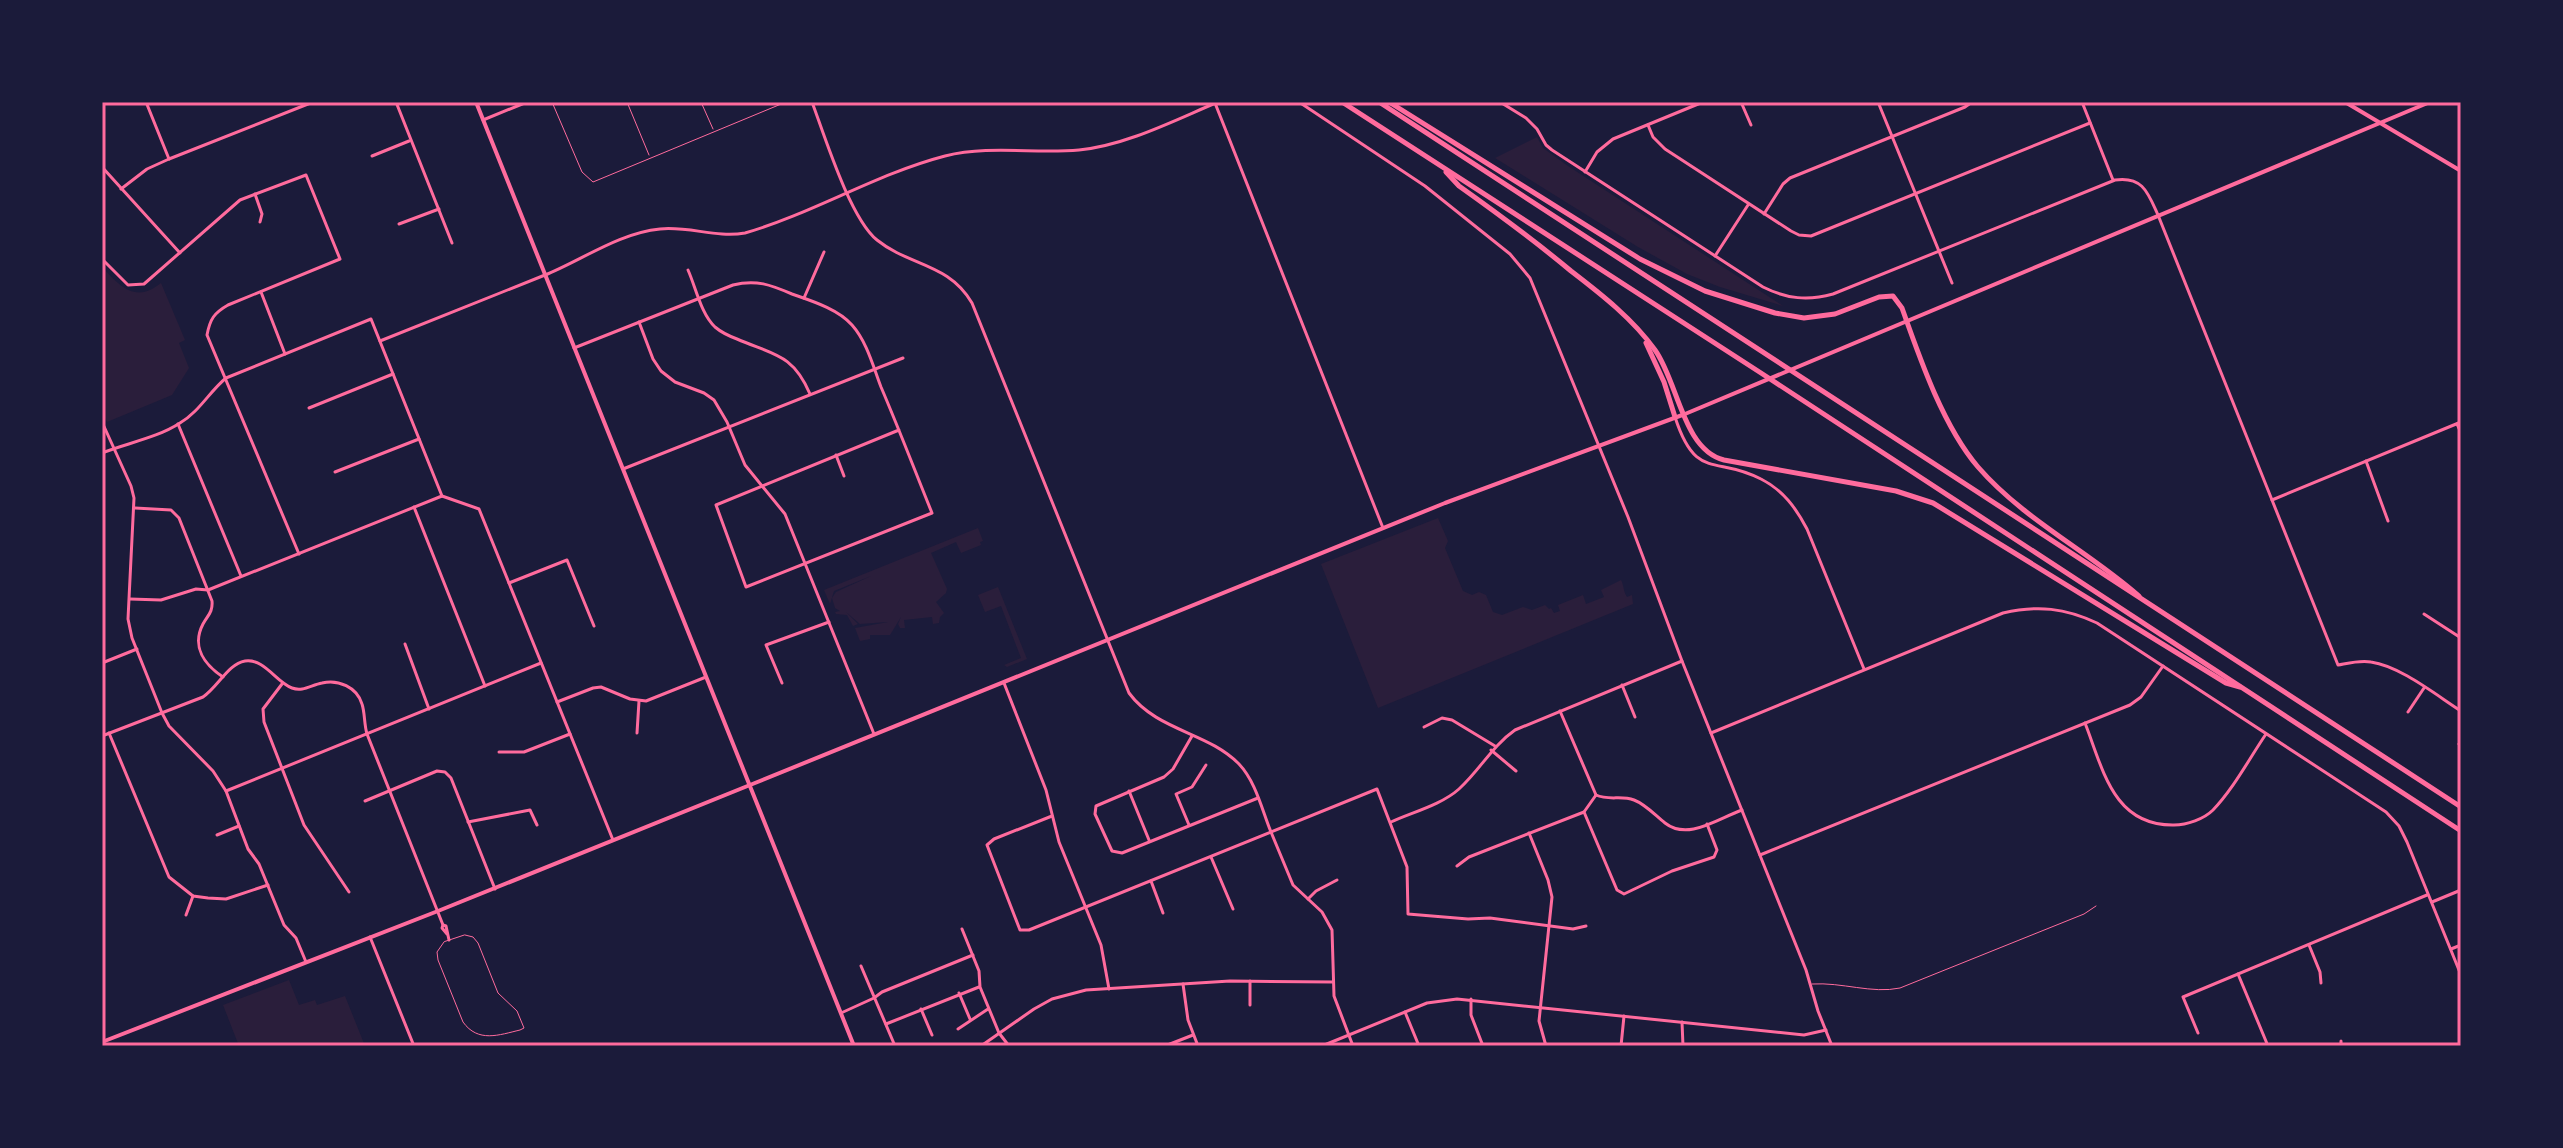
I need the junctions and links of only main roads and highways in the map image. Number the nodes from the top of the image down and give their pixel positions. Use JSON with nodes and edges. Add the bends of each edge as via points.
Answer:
{"nodes":[{"id":1,"x":476,"y":102,"type":"edge"},
{"id":2,"x":1342,"y":102,"type":"edge"},
{"id":3,"x":1379,"y":102,"type":"edge"},
{"id":4,"x":1389,"y":102,"type":"edge"},
{"id":5,"x":2345,"y":102,"type":"edge"},
{"id":6,"x":2430,"y":102,"type":"edge"},
{"id":7,"x":2380,"y":123,"type":"junction"},
{"id":8,"x":1438,"y":164,"type":"junction"},
{"id":9,"x":2461,"y":171,"type":"edge"},
{"id":10,"x":1907,"y":321,"type":"junction"},
{"id":11,"x":1644,"y":338,"type":"junction"},
{"id":12,"x":1685,"y":414,"type":"junction"},
{"id":13,"x":1675,"y":417,"type":"junction"},
{"id":14,"x":2152,"y":608,"type":"junction"},
{"id":15,"x":2244,"y":688,"type":"junction"},
{"id":16,"x":750,"y":785,"type":"junction"},
{"id":17,"x":2461,"y":807,"type":"edge"},
{"id":18,"x":2461,"y":831,"type":"edge"},
{"id":19,"x":102,"y":1042,"type":"edge"},
{"id":20,"x":854,"y":1046,"type":"edge"}],
"edges":[{"from":1,"to":16,"type":"main road"},
{"from":2,"to":8,"type":"highway"},
{"from":3,"to":14,"type":"highway"},
{"from":4,"to":10,"type":"highway","via":[[1640,259],[1693,286],[1804,318],[1835,314],[1890,295]]},
{"from":5,"to":7,"type":"main road"},
{"from":6,"to":7,"type":"main road"},
{"from":7,"to":9,"type":"main road"},
{"from":7,"to":10,"type":"main road"},
{"from":8,"to":11,"type":"highway","via":[[1613,305]]},
{"from":8,"to":15,"type":"highway"},
{"from":10,"to":12,"type":"main road"},
{"from":10,"to":14,"type":"highway","via":[[1948,421],[1978,467]]},
{"from":11,"to":12,"type":"highway","via":[[1666,368]]},
{"from":11,"to":13,"type":"highway"},
{"from":12,"to":13,"type":"main road"},
{"from":12,"to":15,"type":"highway","via":[[1700,446],[1717,458],[1891,490],[1941,507],[2226,683]]},
{"from":13,"to":16,"type":"main road","via":[[1490,485]]},
{"from":14,"to":17,"type":"highway"},
{"from":15,"to":18,"type":"highway"},
{"from":16,"to":19,"type":"main road"},
{"from":16,"to":20,"type":"main road"}]}
